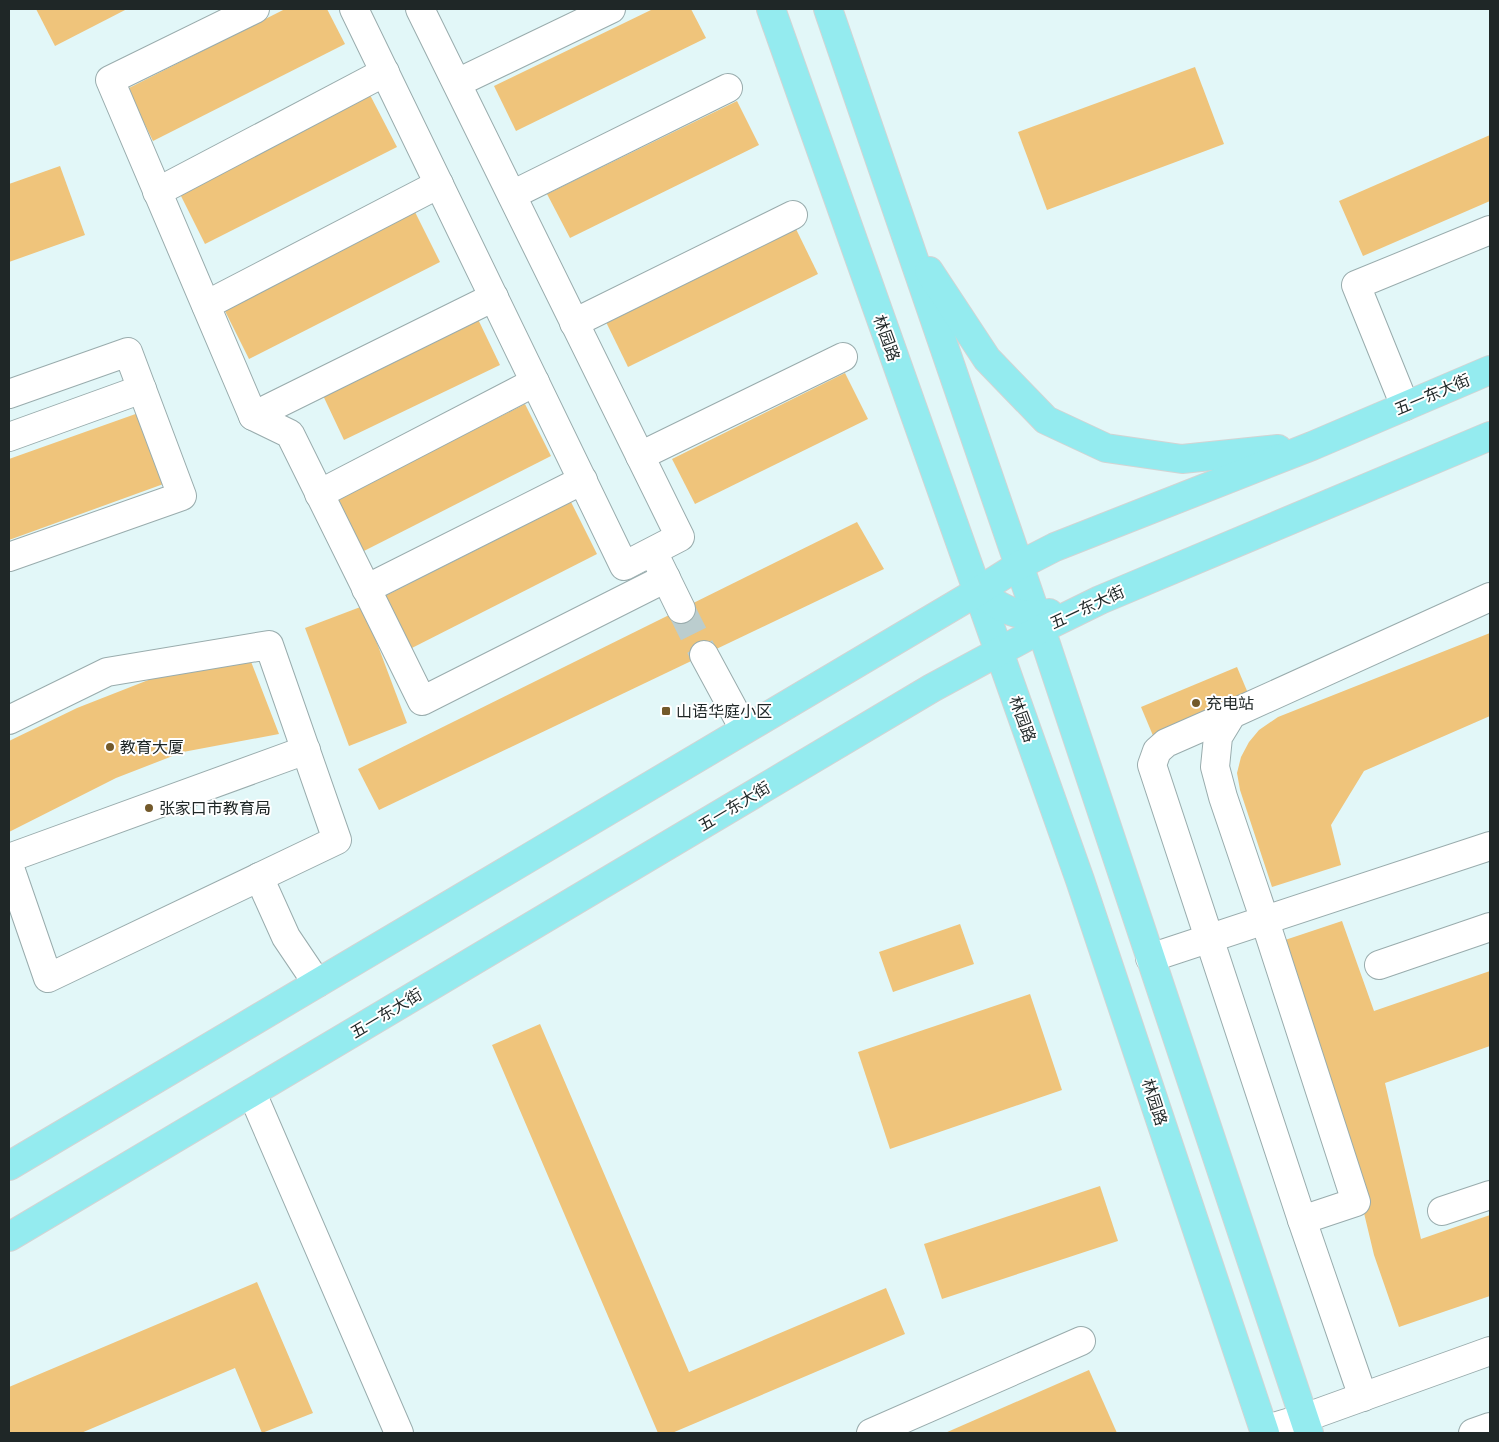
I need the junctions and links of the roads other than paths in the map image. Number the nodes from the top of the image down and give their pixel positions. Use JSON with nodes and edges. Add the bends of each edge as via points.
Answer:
{"nodes":[{"id":1,"x":255,"y":9,"type":"edge"},
{"id":2,"x":354,"y":9,"type":"edge"},
{"id":3,"x":420,"y":9,"type":"edge"},
{"id":4,"x":611,"y":9,"type":"edge"},
{"id":5,"x":771,"y":9,"type":"edge"},
{"id":6,"x":828,"y":9,"type":"edge"},
{"id":7,"x":385,"y":72,"type":"junction"},
{"id":8,"x":457,"y":83,"type":"junction"},
{"id":9,"x":728,"y":88,"type":"dead end"},
{"id":10,"x":439,"y":184,"type":"junction"},
{"id":11,"x":157,"y":192,"type":"junction"},
{"id":12,"x":512,"y":195,"type":"junction"},
{"id":13,"x":793,"y":215,"type":"dead end"},
{"id":14,"x":1490,"y":230,"type":"edge"},
{"id":15,"x":908,"y":239,"type":"junction"},
{"id":16,"x":494,"y":297,"type":"junction"},
{"id":17,"x":206,"y":305,"type":"junction"},
{"id":18,"x":574,"y":322,"type":"junction"},
{"id":19,"x":843,"y":357,"type":"dead end"},
{"id":20,"x":1490,"y":370,"type":"edge"},
{"id":21,"x":535,"y":382,"type":"junction"},
{"id":22,"x":142,"y":390,"type":"junction"},
{"id":23,"x":9,"y":394,"type":"edge"},
{"id":24,"x":1405,"y":406,"type":"junction"},
{"id":25,"x":253,"y":416,"type":"junction"},
{"id":26,"x":1490,"y":436,"type":"edge"},
{"id":27,"x":9,"y":437,"type":"edge"},
{"id":28,"x":1312,"y":446,"type":"junction"},
{"id":29,"x":640,"y":456,"type":"junction"},
{"id":30,"x":583,"y":480,"type":"junction"},
{"id":31,"x":319,"y":494,"type":"junction"},
{"id":32,"x":653,"y":551,"type":"junction"},
{"id":33,"x":9,"y":557,"type":"edge"},
{"id":34,"x":1018,"y":566,"type":"junction"},
{"id":35,"x":666,"y":578,"type":"junction"},
{"id":36,"x":366,"y":589,"type":"junction"},
{"id":37,"x":977,"y":592,"type":"junction"},
{"id":38,"x":1490,"y":597,"type":"edge"},
{"id":39,"x":681,"y":609,"type":"tunnel mouth"},
{"id":40,"x":1038,"y":622,"type":"junction"},
{"id":41,"x":999,"y":651,"type":"junction"},
{"id":42,"x":704,"y":655,"type":"tunnel mouth"},
{"id":43,"x":1232,"y":714,"type":"junction"},
{"id":44,"x":9,"y":720,"type":"edge"},
{"id":45,"x":744,"y":729,"type":"junction"},
{"id":46,"x":306,"y":750,"type":"junction"},
{"id":47,"x":1490,"y":846,"type":"edge"},
{"id":48,"x":9,"y":858,"type":"edge"},
{"id":49,"x":9,"y":865,"type":"edge"},
{"id":50,"x":259,"y":877,"type":"junction"},
{"id":51,"x":1265,"y":920,"type":"junction"},
{"id":52,"x":1490,"y":927,"type":"edge"},
{"id":53,"x":1210,"y":938,"type":"junction"},
{"id":54,"x":1150,"y":958,"type":"junction"},
{"id":55,"x":1379,"y":965,"type":"dead end"},
{"id":56,"x":317,"y":983,"type":"junction"},
{"id":57,"x":252,"y":1093,"type":"junction"},
{"id":58,"x":10,"y":1161,"type":"edge"},
{"id":59,"x":1490,"y":1195,"type":"edge"},
{"id":60,"x":1442,"y":1211,"type":"dead end"},
{"id":61,"x":1302,"y":1220,"type":"junction"},
{"id":62,"x":9,"y":1237,"type":"edge"},
{"id":63,"x":1082,"y":1341,"type":"dead end"},
{"id":64,"x":1490,"y":1351,"type":"edge"},
{"id":65,"x":1363,"y":1397,"type":"junction"},
{"id":66,"x":1307,"y":1426,"type":"edge"},
{"id":67,"x":1490,"y":1427,"type":"edge"},
{"id":68,"x":1265,"y":1432,"type":"edge"},
{"id":69,"x":399,"y":1433,"type":"edge"},
{"id":70,"x":871,"y":1433,"type":"edge"},
{"id":71,"x":1473,"y":1433,"type":"edge"}],
"edges":[{"from":1,"to":11,"type":"street","via":[[110,80]]},
{"from":2,"to":7,"type":"street"},
{"from":3,"to":8,"type":"street"},
{"from":4,"to":8,"type":"street"},
{"from":5,"to":37,"type":"main road","name":"林园路"},
{"from":6,"to":15,"type":"main road"},
{"from":7,"to":10,"type":"street"},
{"from":7,"to":11,"type":"street"},
{"from":8,"to":12,"type":"street"},
{"from":9,"to":12,"type":"street"},
{"from":10,"to":16,"type":"street"},
{"from":10,"to":17,"type":"street"},
{"from":11,"to":17,"type":"street"},
{"from":12,"to":18,"type":"street"},
{"from":13,"to":18,"type":"street"},
{"from":14,"to":24,"type":"street","via":[[1356,286]]},
{"from":15,"to":28,"type":"main road","via":[[988,359],[1046,420],[1106,448],[1182,459]]},
{"from":15,"to":34,"type":"main road"},
{"from":16,"to":21,"type":"street"},
{"from":16,"to":25,"type":"street"},
{"from":17,"to":25,"type":"street"},
{"from":18,"to":29,"type":"street"},
{"from":19,"to":29,"type":"street"},
{"from":20,"to":24,"type":"main road","name":"五一东大街"},
{"from":21,"to":30,"type":"street"},
{"from":21,"to":31,"type":"street"},
{"from":22,"to":23,"type":"street","via":[[128,352]]},
{"from":22,"to":27,"type":"street"},
{"from":22,"to":33,"type":"street","via":[[182,496]]},
{"from":24,"to":28,"type":"main road","name":"五一东大街"},
{"from":25,"to":31,"type":"street","via":[[290,434]]},
{"from":26,"to":40,"type":"main road","name":"五一东大街","via":[[1100,600]]},
{"from":28,"to":34,"type":"main road","name":"五一东大街","via":[[1055,547]]},
{"from":29,"to":32,"type":"street","via":[[680,537]]},
{"from":30,"to":32,"type":"street","via":[[624,566]]},
{"from":30,"to":36,"type":"street"},
{"from":31,"to":36,"type":"street"},
{"from":32,"to":35,"type":"street"},
{"from":34,"to":37,"type":"main road","name":"五一东大街"},
{"from":34,"to":40,"type":"main road"},
{"from":35,"to":36,"type":"street","via":[[422,701]]},
{"from":35,"to":39,"type":"street"},
{"from":37,"to":40,"type":"main road"},
{"from":37,"to":41,"type":"main road","name":"林园路"},
{"from":37,"to":45,"type":"main road","name":"五一东大街"},
{"from":38,"to":43,"type":"street"},
{"from":40,"to":41,"type":"main road","name":"五一东大街"},
{"from":40,"to":54,"type":"main road"},
{"from":41,"to":57,"type":"main road","name":"五一东大街"},
{"from":41,"to":68,"type":"main road","name":"林园路","via":[[1080,880]]},
{"from":42,"to":45,"type":"street"},
{"from":43,"to":51,"type":"street","via":[[1218,737],[1215,767]]},
{"from":43,"to":53,"type":"street","via":[[1166,743],[1157,751],[1152,765]]},
{"from":44,"to":46,"type":"street","via":[[107,672],[269,645]]},
{"from":45,"to":56,"type":"main road","name":"五一东大街"},
{"from":46,"to":48,"type":"street"},
{"from":46,"to":50,"type":"street","via":[[337,840]]},
{"from":47,"to":51,"type":"street"},
{"from":49,"to":50,"type":"street","via":[[48,978]]},
{"from":50,"to":56,"type":"street","via":[[286,937]]},
{"from":51,"to":53,"type":"street"},
{"from":51,"to":61,"type":"street","via":[[1356,1202]]},
{"from":52,"to":55,"type":"street"},
{"from":53,"to":54,"type":"street"},
{"from":53,"to":61,"type":"street"},
{"from":54,"to":66,"type":"main road"},
{"from":56,"to":58,"type":"main road","name":"五一东大街"},
{"from":57,"to":62,"type":"main road","name":"五一东大街"},
{"from":57,"to":69,"type":"street"},
{"from":59,"to":60,"type":"street"},
{"from":61,"to":65,"type":"street"},
{"from":63,"to":70,"type":"street"},
{"from":64,"to":65,"type":"street"},
{"from":65,"to":66,"type":"street"},
{"from":66,"to":68,"type":"street"},
{"from":67,"to":71,"type":"street"}]}
